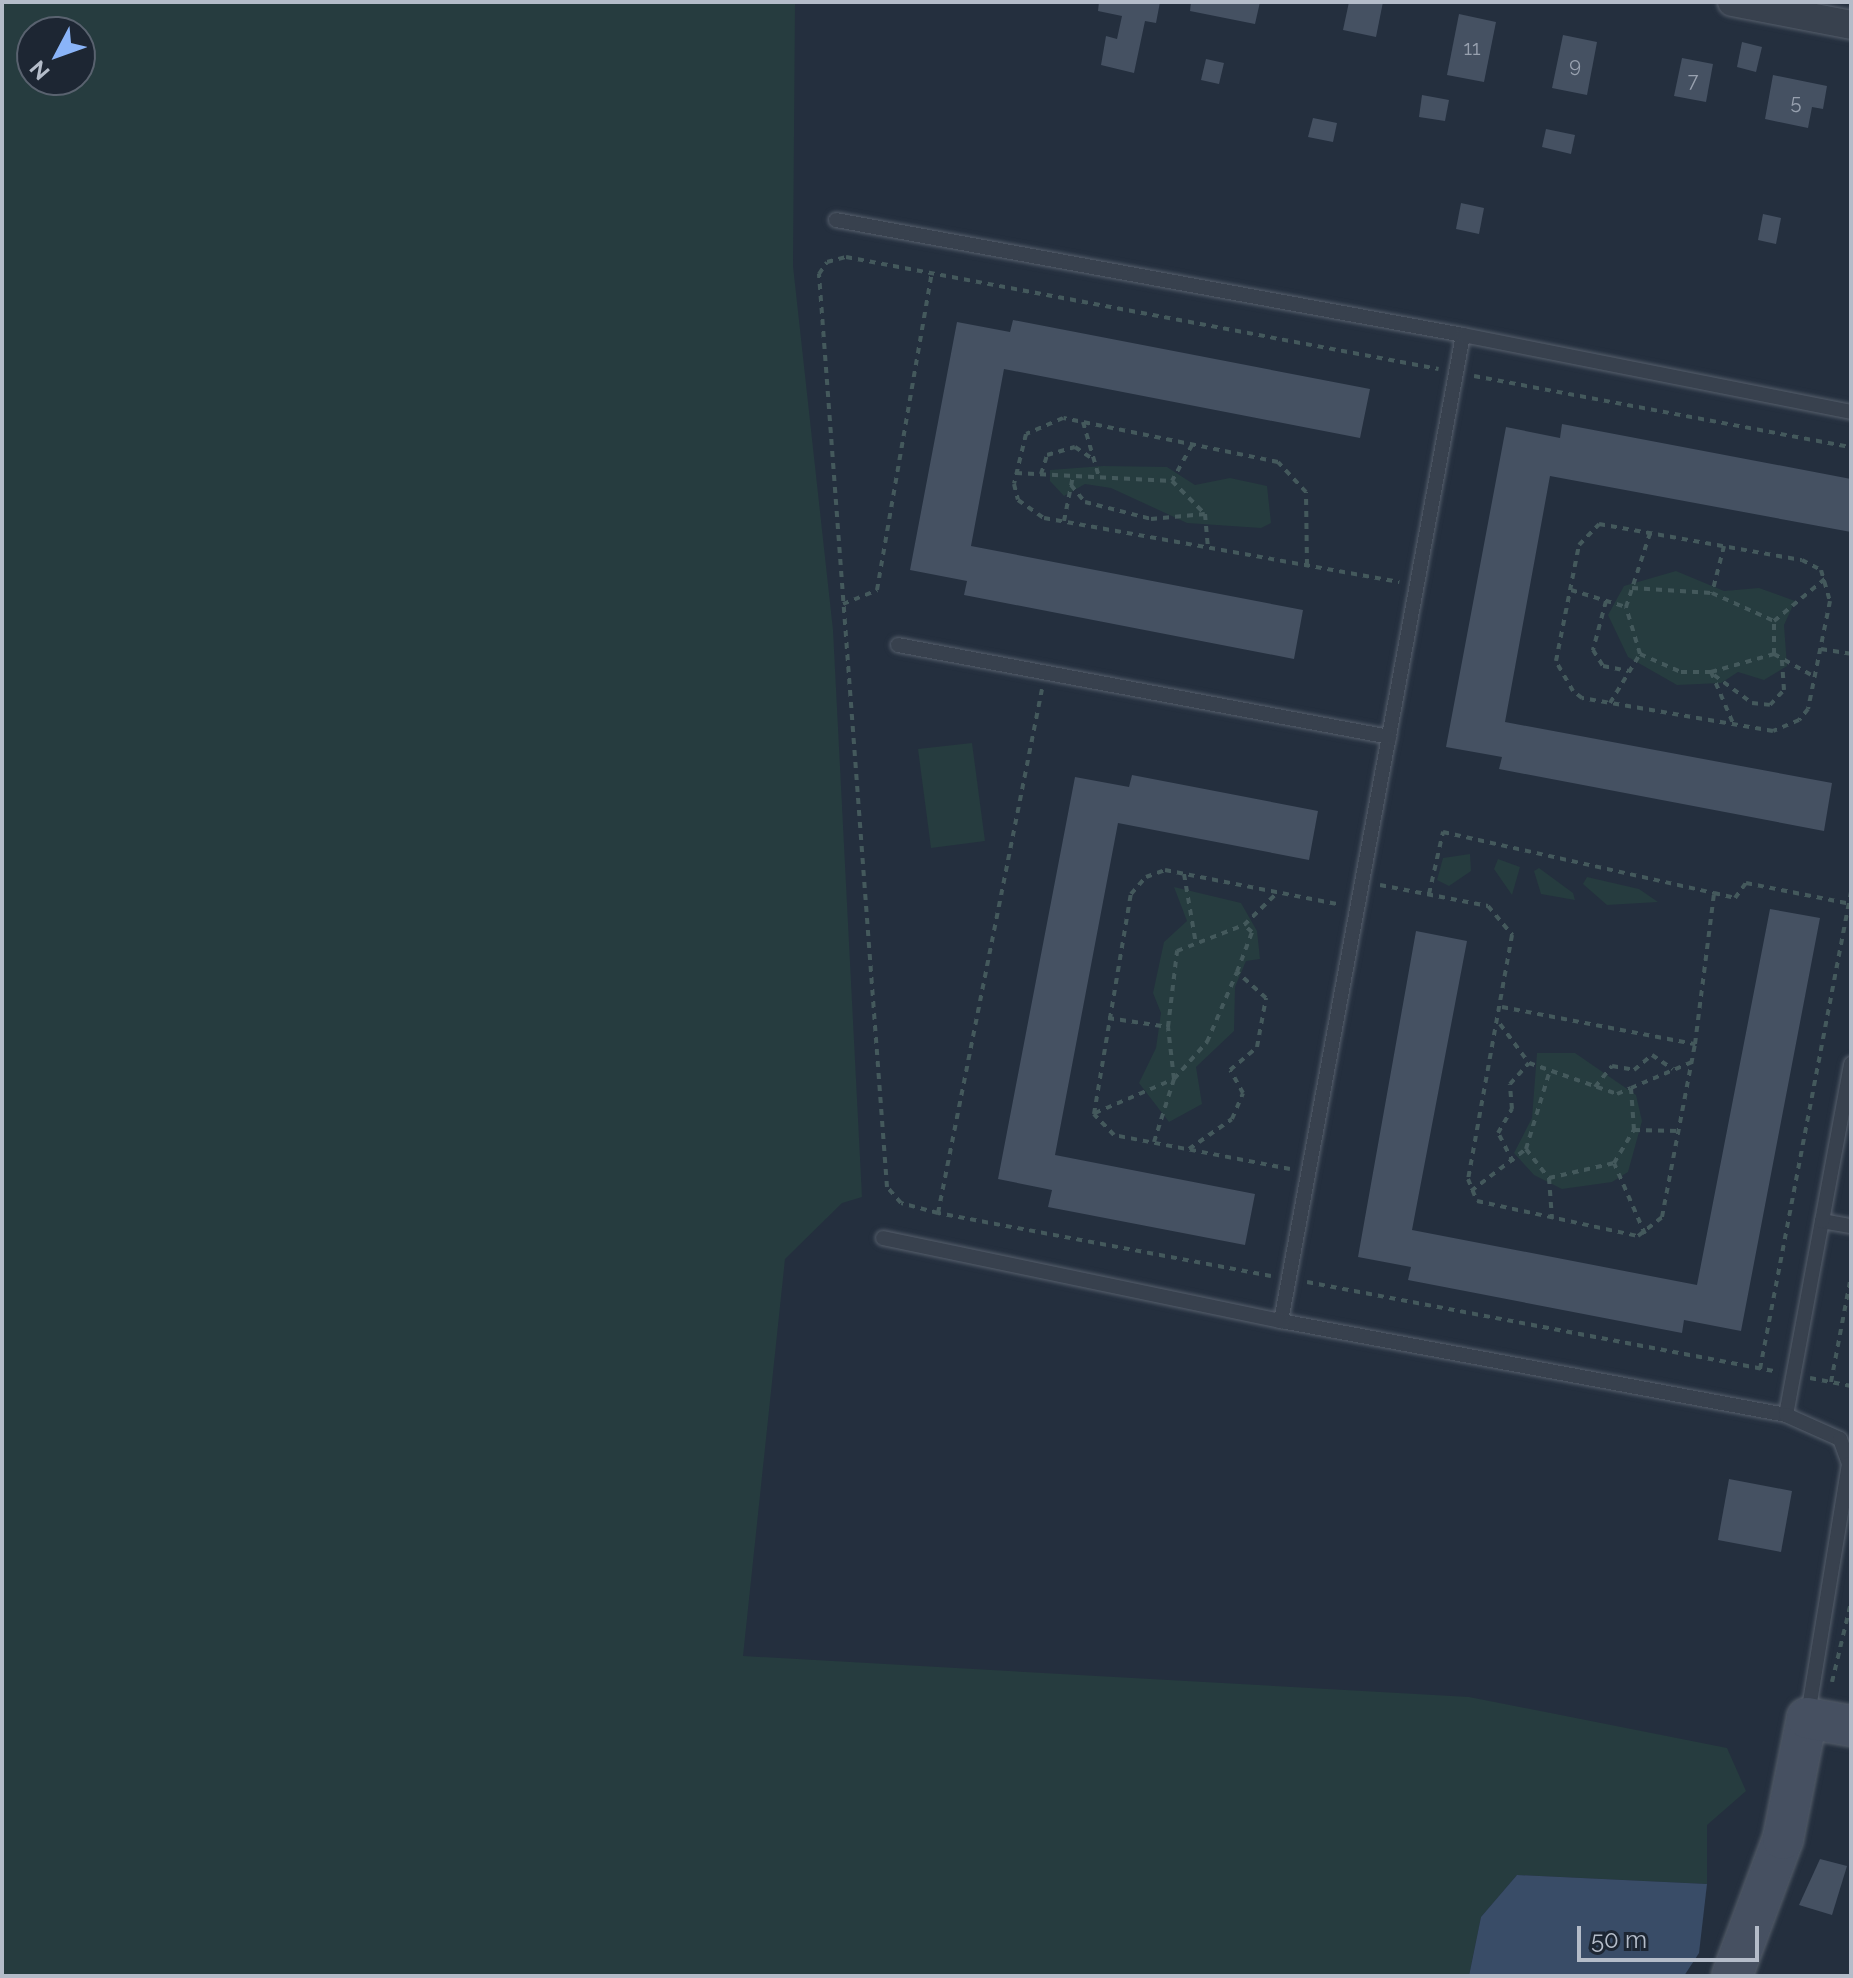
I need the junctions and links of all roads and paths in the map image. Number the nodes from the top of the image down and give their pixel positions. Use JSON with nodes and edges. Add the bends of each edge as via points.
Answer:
{"nodes":[{"id":1,"x":1732,"y":2,"type":"edge"},
{"id":2,"x":1851,"y":25,"type":"edge"},
{"id":3,"x":836,"y":220,"type":"dead end"},
{"id":4,"x":932,"y":273,"type":"junction"},
{"id":5,"x":1463,"y":335,"type":"junction"},
{"id":6,"x":1456,"y":372,"type":"junction"},
{"id":7,"x":1851,"y":412,"type":"edge"},
{"id":8,"x":1083,"y":422,"type":"junction"},
{"id":9,"x":1192,"y":445,"type":"junction"},
{"id":10,"x":1851,"y":447,"type":"edge"},
{"id":11,"x":1094,"y":460,"type":"junction"},
{"id":12,"x":1016,"y":473,"type":"junction"},
{"id":13,"x":1041,"y":474,"type":"junction"},
{"id":14,"x":1073,"y":476,"type":"junction"},
{"id":15,"x":1099,"y":477,"type":"junction"},
{"id":16,"x":1172,"y":481,"type":"junction"},
{"id":17,"x":1071,"y":485,"type":"junction"},
{"id":18,"x":1205,"y":514,"type":"junction"},
{"id":19,"x":1063,"y":522,"type":"junction"},
{"id":20,"x":1650,"y":533,"type":"junction"},
{"id":21,"x":1724,"y":546,"type":"junction"},
{"id":22,"x":1208,"y":548,"type":"junction"},
{"id":23,"x":1307,"y":565,"type":"junction"},
{"id":24,"x":1826,"y":578,"type":"junction"},
{"id":25,"x":1417,"y":585,"type":"junction"},
{"id":26,"x":1632,"y":588,"type":"junction"},
{"id":27,"x":1570,"y":589,"type":"junction"},
{"id":28,"x":1712,"y":593,"type":"junction"},
{"id":29,"x":1606,"y":601,"type":"junction"},
{"id":30,"x":843,"y":604,"type":"junction"},
{"id":31,"x":1626,"y":607,"type":"junction"},
{"id":32,"x":1774,"y":621,"type":"junction"},
{"id":33,"x":898,"y":645,"type":"dead end"},
{"id":34,"x":1821,"y":649,"type":"junction"},
{"id":35,"x":1640,"y":654,"type":"junction"},
{"id":36,"x":1774,"y":654,"type":"junction"},
{"id":37,"x":1851,"y":654,"type":"edge"},
{"id":38,"x":1782,"y":659,"type":"junction"},
{"id":39,"x":1630,"y":671,"type":"junction"},
{"id":40,"x":1045,"y":672,"type":"junction"},
{"id":41,"x":1711,"y":672,"type":"junction"},
{"id":42,"x":1815,"y":677,"type":"junction"},
{"id":43,"x":1610,"y":703,"type":"junction"},
{"id":44,"x":1734,"y":724,"type":"junction"},
{"id":45,"x":1389,"y":737,"type":"junction"},
{"id":46,"x":1184,"y":874,"type":"junction"},
{"id":47,"x":1362,"y":881,"type":"junction"},
{"id":48,"x":1278,"y":892,"type":"junction"},
{"id":49,"x":1851,"y":892,"type":"edge"},
{"id":50,"x":1714,"y":893,"type":"junction"},
{"id":51,"x":1429,"y":894,"type":"junction"},
{"id":52,"x":1850,"y":904,"type":"edge"},
{"id":53,"x":1357,"y":908,"type":"junction"},
{"id":54,"x":1244,"y":925,"type":"junction"},
{"id":55,"x":1196,"y":944,"type":"junction"},
{"id":56,"x":1237,"y":972,"type":"junction"},
{"id":57,"x":1502,"y":1007,"type":"junction"},
{"id":58,"x":1108,"y":1018,"type":"junction"},
{"id":59,"x":1499,"y":1022,"type":"junction"},
{"id":60,"x":1168,"y":1027,"type":"junction"},
{"id":61,"x":1695,"y":1044,"type":"junction"},
{"id":62,"x":1692,"y":1062,"type":"junction"},
{"id":63,"x":1529,"y":1063,"type":"junction"},
{"id":64,"x":1851,"y":1064,"type":"edge"},
{"id":65,"x":1674,"y":1069,"type":"junction"},
{"id":66,"x":1550,"y":1070,"type":"junction"},
{"id":67,"x":1174,"y":1079,"type":"junction"},
{"id":68,"x":1595,"y":1087,"type":"junction"},
{"id":69,"x":1631,"y":1088,"type":"junction"},
{"id":70,"x":1094,"y":1114,"type":"junction"},
{"id":71,"x":1634,"y":1130,"type":"junction"},
{"id":72,"x":1679,"y":1131,"type":"junction"},
{"id":73,"x":1154,"y":1142,"type":"junction"},
{"id":74,"x":1189,"y":1149,"type":"junction"},
{"id":75,"x":1526,"y":1149,"type":"junction"},
{"id":76,"x":1513,"y":1162,"type":"junction"},
{"id":77,"x":1614,"y":1163,"type":"junction"},
{"id":78,"x":1308,"y":1172,"type":"junction"},
{"id":79,"x":1549,"y":1178,"type":"junction"},
{"id":80,"x":1471,"y":1191,"type":"junction"},
{"id":81,"x":938,"y":1213,"type":"junction"},
{"id":82,"x":1552,"y":1219,"type":"junction"},
{"id":83,"x":1822,"y":1221,"type":"junction"},
{"id":84,"x":1851,"y":1226,"type":"edge"},
{"id":85,"x":1645,"y":1234,"type":"junction"},
{"id":86,"x":883,"y":1238,"type":"dead end"},
{"id":87,"x":1851,"y":1276,"type":"edge"},
{"id":88,"x":1289,"y":1279,"type":"junction"},
{"id":89,"x":1281,"y":1321,"type":"junction"},
{"id":90,"x":1760,"y":1369,"type":"junction"},
{"id":91,"x":1794,"y":1375,"type":"junction"},
{"id":92,"x":1831,"y":1382,"type":"junction"},
{"id":93,"x":1851,"y":1386,"type":"edge"},
{"id":94,"x":1786,"y":1415,"type":"junction"},
{"id":95,"x":1807,"y":1718,"type":"junction"},
{"id":96,"x":1851,"y":1726,"type":"edge"},
{"id":97,"x":1732,"y":1976,"type":"edge"}],
"edges":[{"from":1,"to":2,"type":"street"},
{"from":3,"to":5,"type":"lane"},
{"from":4,"to":6,"type":"path"},
{"from":4,"to":30,"type":"path","via":[[877,590]]},
{"from":4,"to":30,"type":"path","via":[[846,257],[827,262],[819,274]]},
{"from":5,"to":6,"type":"lane"},
{"from":5,"to":7,"type":"lane"},
{"from":6,"to":10,"type":"path"},
{"from":6,"to":25,"type":"lane"},
{"from":8,"to":9,"type":"path"},
{"from":8,"to":11,"type":"path"},
{"from":8,"to":12,"type":"path","via":[[1051,420],[1026,434]]},
{"from":9,"to":16,"type":"path"},
{"from":9,"to":23,"type":"path","via":[[1278,462],[1293,472],[1306,492]]},
{"from":11,"to":13,"type":"path","via":[[1075,447],[1047,455]]},
{"from":11,"to":15,"type":"path"},
{"from":12,"to":13,"type":"path"},
{"from":12,"to":19,"type":"path","via":[[1018,500],[1029,512]]},
{"from":13,"to":14,"type":"path"},
{"from":14,"to":15,"type":"path"},
{"from":14,"to":17,"type":"path"},
{"from":15,"to":16,"type":"path"},
{"from":16,"to":18,"type":"path"},
{"from":17,"to":18,"type":"path","via":[[1085,502],[1151,519]]},
{"from":17,"to":19,"type":"path"},
{"from":18,"to":22,"type":"path"},
{"from":19,"to":22,"type":"path"},
{"from":20,"to":21,"type":"path"},
{"from":20,"to":26,"type":"path"},
{"from":20,"to":27,"type":"path","via":[[1599,524],[1579,545]]},
{"from":21,"to":24,"type":"path","via":[[1802,560]]},
{"from":21,"to":28,"type":"path"},
{"from":22,"to":23,"type":"path"},
{"from":23,"to":25,"type":"path"},
{"from":24,"to":32,"type":"path"},
{"from":24,"to":34,"type":"path","via":[[1830,601]]},
{"from":25,"to":45,"type":"lane"},
{"from":26,"to":28,"type":"path"},
{"from":26,"to":31,"type":"path"},
{"from":27,"to":29,"type":"path"},
{"from":27,"to":43,"type":"path","via":[[1556,661],[1582,698]]},
{"from":28,"to":32,"type":"path"},
{"from":29,"to":31,"type":"path"},
{"from":29,"to":39,"type":"path","via":[[1593,650],[1603,666]]},
{"from":30,"to":81,"type":"path","via":[[886,1182],[901,1203]]},
{"from":31,"to":35,"type":"path"},
{"from":32,"to":36,"type":"path"},
{"from":33,"to":40,"type":"lane"},
{"from":34,"to":37,"type":"path"},
{"from":34,"to":42,"type":"path"},
{"from":35,"to":39,"type":"path"},
{"from":35,"to":41,"type":"path","via":[[1681,672]]},
{"from":36,"to":38,"type":"path"},
{"from":36,"to":41,"type":"path"},
{"from":38,"to":41,"type":"path","via":[[1784,690],[1770,705],[1752,703]]},
{"from":38,"to":42,"type":"path"},
{"from":39,"to":43,"type":"path"},
{"from":40,"to":45,"type":"lane"},
{"from":40,"to":81,"type":"path"},
{"from":41,"to":44,"type":"path"},
{"from":42,"to":44,"type":"path","via":[[1808,709],[1786,728]]},
{"from":43,"to":44,"type":"path"},
{"from":45,"to":47,"type":"lane"},
{"from":46,"to":48,"type":"path"},
{"from":46,"to":55,"type":"path"},
{"from":46,"to":58,"type":"path","via":[[1154,873],[1131,894]]},
{"from":47,"to":51,"type":"path"},
{"from":47,"to":53,"type":"lane"},
{"from":48,"to":53,"type":"path"},
{"from":48,"to":54,"type":"path"},
{"from":49,"to":52,"type":"path"},
{"from":50,"to":51,"type":"path","via":[[1443,832]]},
{"from":50,"to":52,"type":"path","via":[[1735,898],[1746,883]]},
{"from":50,"to":61,"type":"path"},
{"from":51,"to":57,"type":"path","via":[[1488,906],[1508,925],[1513,945]]},
{"from":52,"to":90,"type":"path"},
{"from":53,"to":78,"type":"lane"},
{"from":54,"to":55,"type":"path"},
{"from":54,"to":56,"type":"path","via":[[1252,932]]},
{"from":55,"to":60,"type":"path","via":[[1177,951]]},
{"from":56,"to":67,"type":"path","via":[[1207,1042]]},
{"from":56,"to":74,"type":"path","via":[[1266,998],[1257,1047],[1230,1070],[1243,1093],[1232,1119]]},
{"from":57,"to":59,"type":"path"},
{"from":57,"to":61,"type":"path"},
{"from":58,"to":60,"type":"path"},
{"from":58,"to":70,"type":"path"},
{"from":59,"to":63,"type":"path"},
{"from":59,"to":80,"type":"path"},
{"from":60,"to":67,"type":"path"},
{"from":61,"to":62,"type":"path"},
{"from":62,"to":65,"type":"path"},
{"from":62,"to":72,"type":"path"},
{"from":63,"to":66,"type":"path"},
{"from":63,"to":76,"type":"path","via":[[1510,1084],[1512,1109],[1498,1133]]},
{"from":64,"to":83,"type":"lane"},
{"from":65,"to":68,"type":"path","via":[[1652,1055],[1634,1070],[1612,1066]]},
{"from":65,"to":69,"type":"path"},
{"from":66,"to":68,"type":"path"},
{"from":66,"to":75,"type":"path"},
{"from":67,"to":70,"type":"path"},
{"from":67,"to":73,"type":"path"},
{"from":68,"to":69,"type":"path","via":[[1617,1094]]},
{"from":69,"to":71,"type":"path"},
{"from":70,"to":73,"type":"path","via":[[1114,1135]]},
{"from":71,"to":72,"type":"path"},
{"from":71,"to":77,"type":"path"},
{"from":72,"to":85,"type":"path","via":[[1662,1217]]},
{"from":73,"to":74,"type":"path"},
{"from":74,"to":78,"type":"path"},
{"from":75,"to":76,"type":"path"},
{"from":75,"to":79,"type":"path"},
{"from":76,"to":80,"type":"path"},
{"from":77,"to":79,"type":"path"},
{"from":77,"to":85,"type":"path"},
{"from":78,"to":88,"type":"lane"},
{"from":79,"to":82,"type":"path"},
{"from":80,"to":82,"type":"path","via":[[1487,1207]]},
{"from":81,"to":88,"type":"path"},
{"from":82,"to":85,"type":"path"},
{"from":83,"to":84,"type":"lane"},
{"from":83,"to":91,"type":"lane"},
{"from":86,"to":89,"type":"lane"},
{"from":87,"to":92,"type":"path"},
{"from":88,"to":89,"type":"lane"},
{"from":88,"to":90,"type":"path"},
{"from":89,"to":94,"type":"lane"},
{"from":90,"to":91,"type":"path"},
{"from":91,"to":92,"type":"path"},
{"from":91,"to":94,"type":"lane"},
{"from":92,"to":93,"type":"path"},
{"from":94,"to":95,"type":"lane","via":[[1840,1439],[1849,1464]]},
{"from":95,"to":96,"type":"street"},
{"from":95,"to":97,"type":"street","via":[[1783,1839]]}]}
